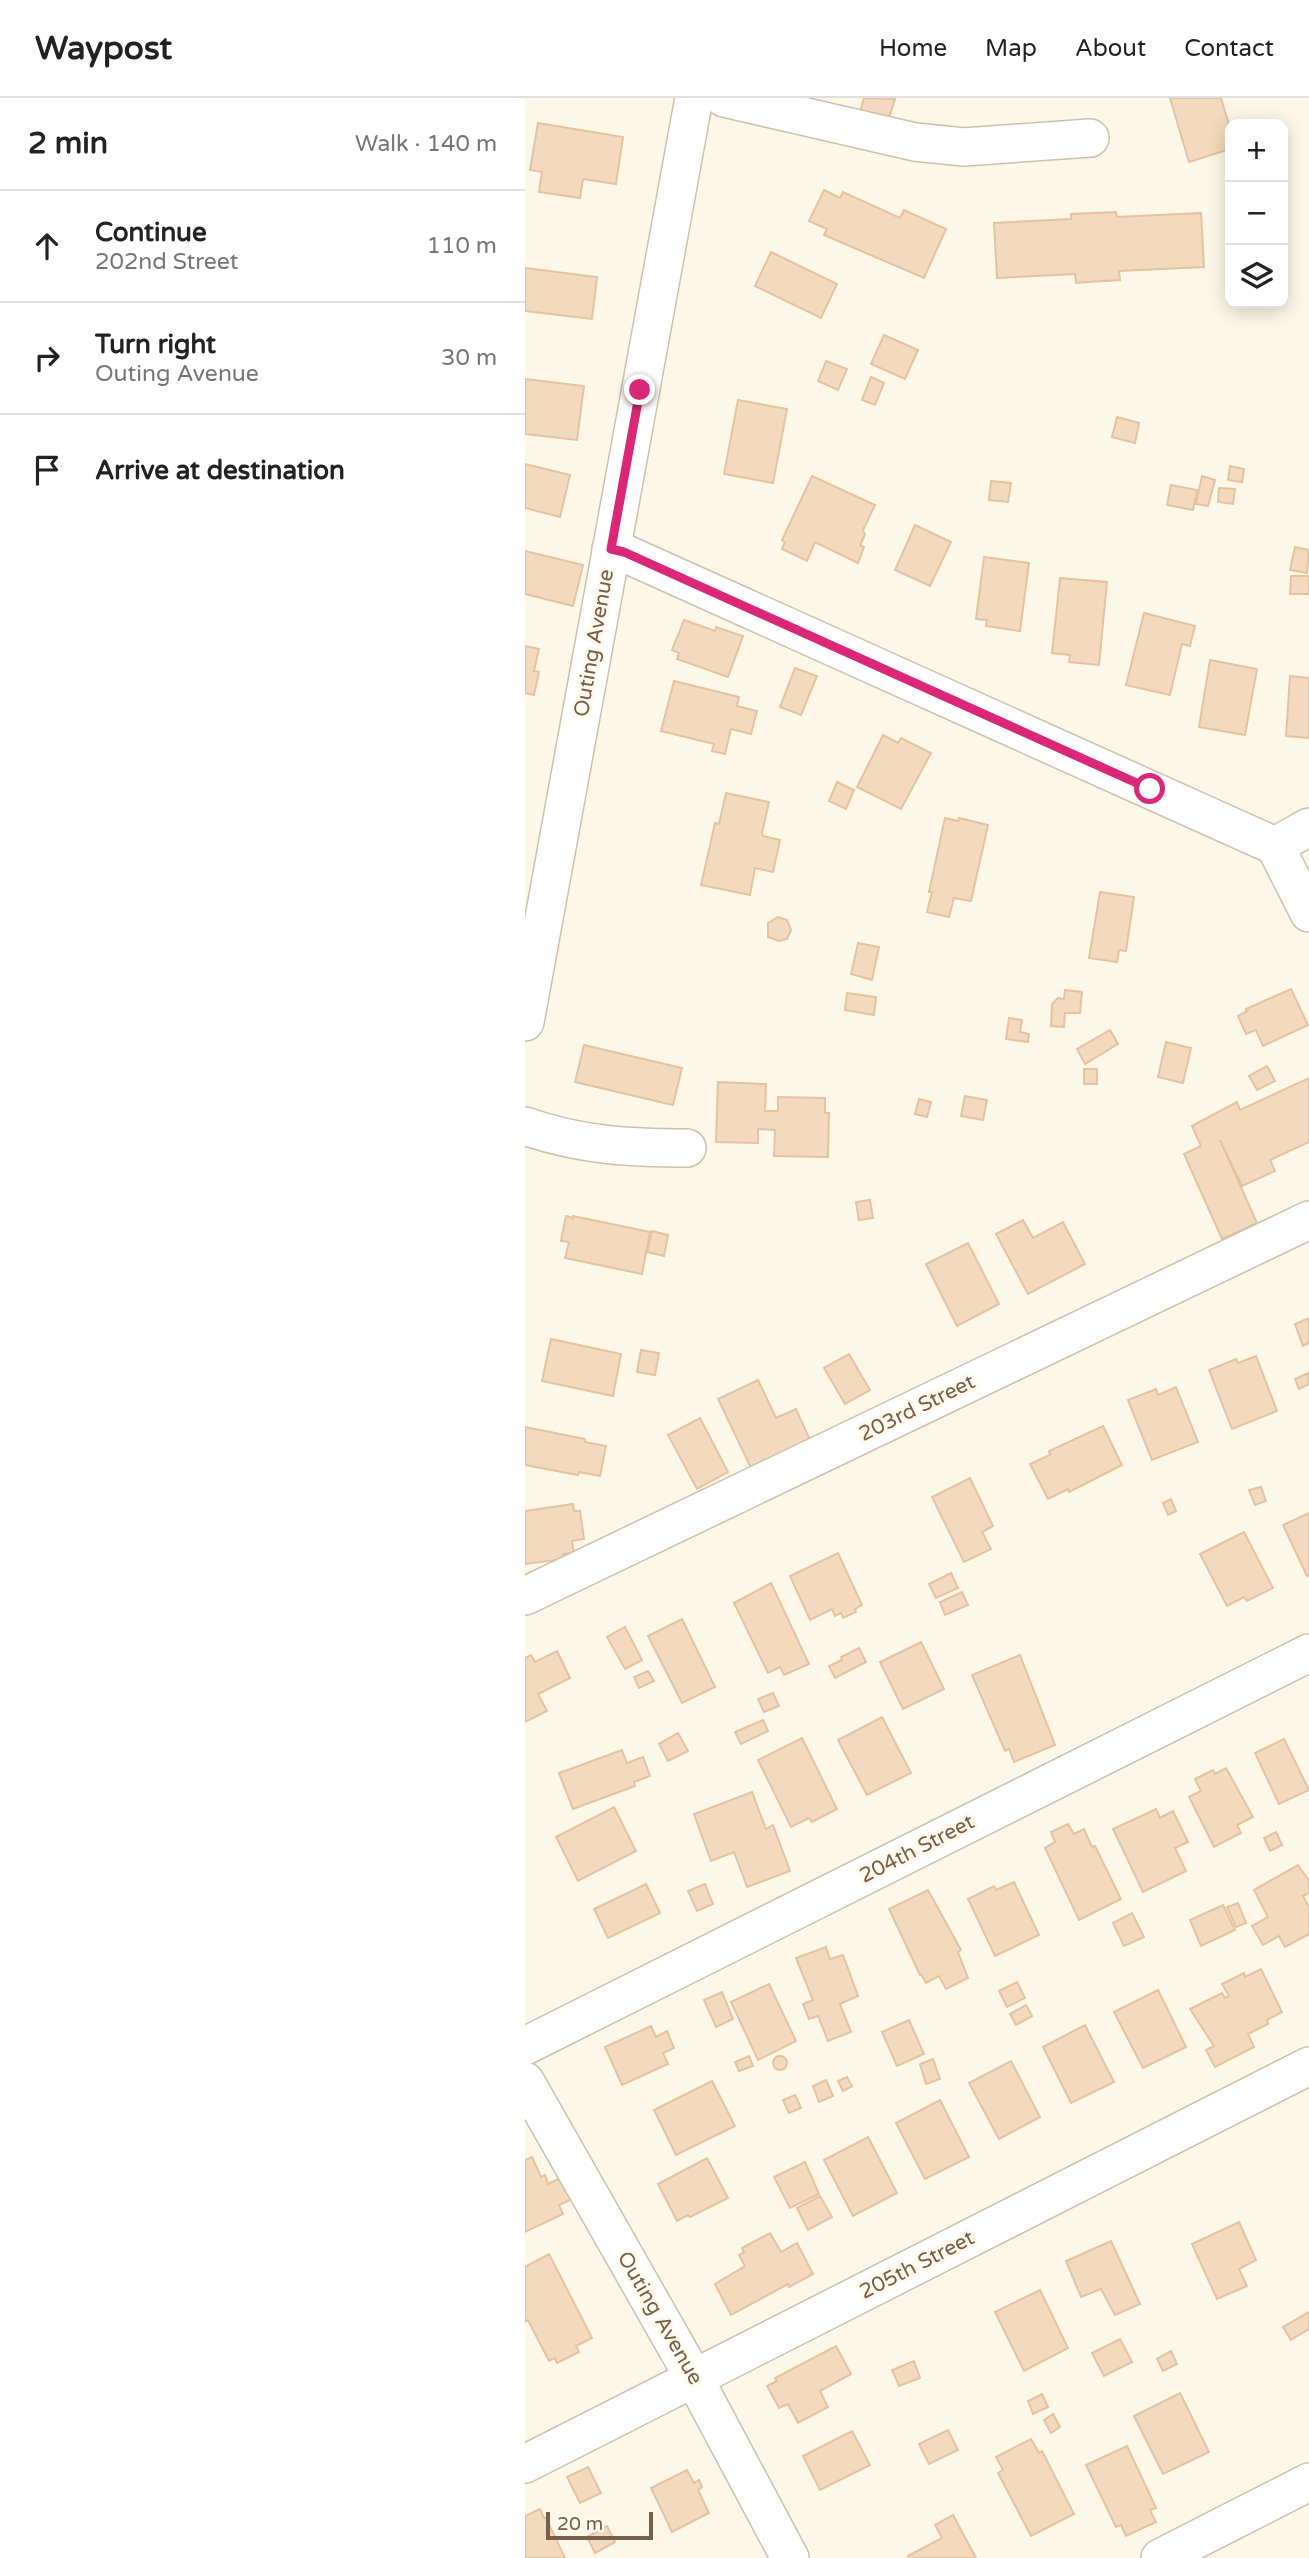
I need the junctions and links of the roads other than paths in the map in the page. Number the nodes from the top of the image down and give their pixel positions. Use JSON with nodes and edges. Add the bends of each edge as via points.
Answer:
{"nodes":[{"id":1,"x":694,"y":98,"type":"edge"},
{"id":2,"x":724,"y":98,"type":"edge"},
{"id":3,"x":1090,"y":138,"type":"dead end"},
{"id":4,"x":611,"y":549,"type":"junction"},
{"id":5,"x":1309,"y":827,"type":"edge"},
{"id":6,"x":1275,"y":846,"type":"junction"},
{"id":7,"x":1309,"y":913,"type":"edge"},
{"id":8,"x":527,"y":1006,"type":"edge"},
{"id":9,"x":525,"y":1126,"type":"edge"},
{"id":10,"x":687,"y":1148,"type":"dead end"},
{"id":11,"x":1309,"y":1220,"type":"edge"},
{"id":12,"x":525,"y":1596,"type":"edge"},
{"id":13,"x":1309,"y":1653,"type":"edge"},
{"id":14,"x":525,"y":2046,"type":"edge"},
{"id":15,"x":1309,"y":2066,"type":"edge"},
{"id":16,"x":525,"y":2081,"type":"edge"},
{"id":17,"x":694,"y":2378,"type":"junction"},
{"id":18,"x":525,"y":2464,"type":"edge"},
{"id":19,"x":1309,"y":2482,"type":"edge"},
{"id":20,"x":790,"y":2558,"type":"edge"},
{"id":21,"x":1160,"y":2558,"type":"edge"}],
"edges":[{"from":1,"to":4,"type":"street","name":"Outing Avenue"},
{"from":2,"to":3,"type":"street","via":[[915,142],[964,147]]},
{"from":4,"to":6,"type":"street"},
{"from":4,"to":8,"type":"street","name":"Outing Avenue"},
{"from":5,"to":6,"type":"street"},
{"from":6,"to":7,"type":"street"},
{"from":9,"to":10,"type":"street","via":[[559,1138],[628,1148]]},
{"from":11,"to":12,"type":"street","name":"203rd Street"},
{"from":13,"to":14,"type":"street","name":"204th Street"},
{"from":15,"to":17,"type":"street","name":"205th Street"},
{"from":16,"to":17,"type":"street","name":"Outing Avenue"},
{"from":17,"to":18,"type":"street","name":"205th Street"},
{"from":17,"to":20,"type":"street","name":"Outing Avenue"},
{"from":19,"to":21,"type":"street"}]}
